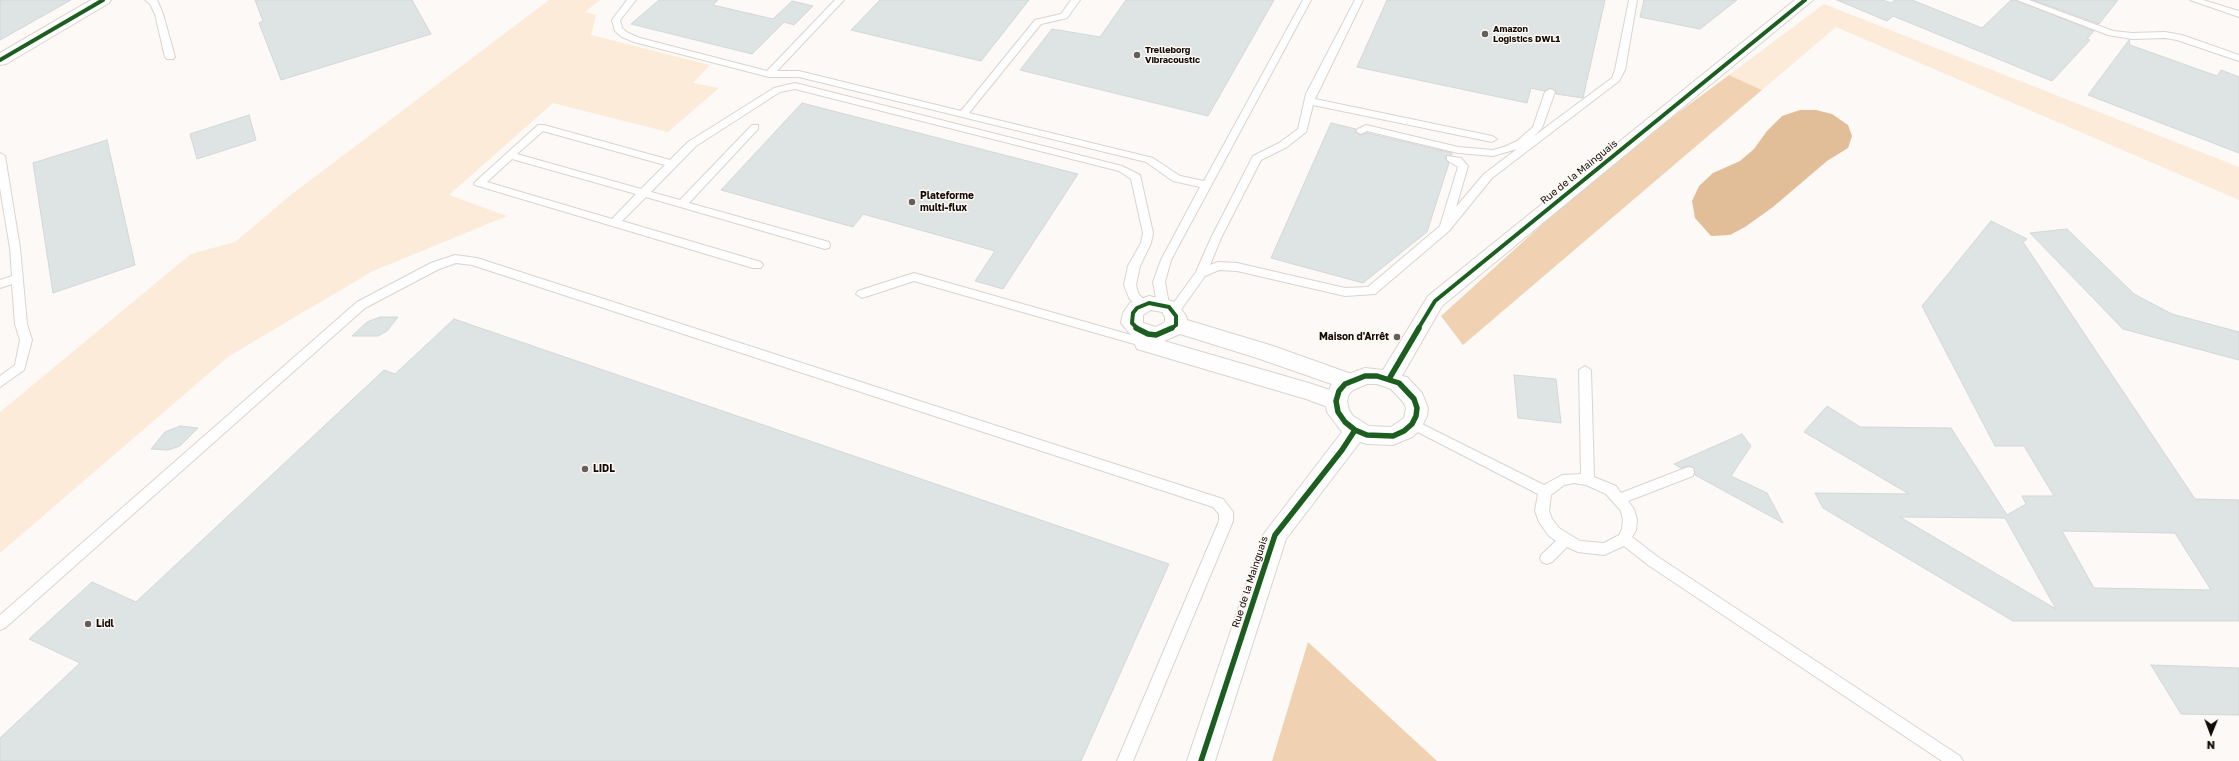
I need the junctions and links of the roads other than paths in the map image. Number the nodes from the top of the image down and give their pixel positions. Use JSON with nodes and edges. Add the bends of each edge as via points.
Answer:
{"nodes":[{"id":1,"x":103,"y":0,"type":"edge"},
{"id":2,"x":149,"y":0,"type":"edge"},
{"id":3,"x":632,"y":0,"type":"edge"},
{"id":4,"x":840,"y":0,"type":"edge"},
{"id":5,"x":1076,"y":0,"type":"edge"},
{"id":6,"x":1307,"y":0,"type":"edge"},
{"id":7,"x":1359,"y":0,"type":"edge"},
{"id":8,"x":1633,"y":0,"type":"edge"},
{"id":9,"x":1805,"y":0,"type":"edge"},
{"id":10,"x":2021,"y":0,"type":"edge"},
{"id":11,"x":2194,"y":0,"type":"edge"},
{"id":12,"x":2239,"y":14,"type":"edge"},
{"id":13,"x":170,"y":57,"type":"dead end"},
{"id":14,"x":2239,"y":58,"type":"edge"},
{"id":15,"x":0,"y":60,"type":"edge"},
{"id":16,"x":769,"y":74,"type":"junction"},
{"id":17,"x":1550,"y":92,"type":"dead end"},
{"id":18,"x":1309,"y":101,"type":"junction"},
{"id":19,"x":963,"y":114,"type":"junction"},
{"id":20,"x":755,"y":128,"type":"dead end"},
{"id":21,"x":1361,"y":130,"type":"dead end"},
{"id":22,"x":1492,"y":139,"type":"dead end"},
{"id":23,"x":510,"y":155,"type":"junction"},
{"id":24,"x":0,"y":156,"type":"edge"},
{"id":25,"x":1451,"y":158,"type":"dead end"},
{"id":26,"x":673,"y":164,"type":"junction"},
{"id":27,"x":1206,"y":186,"type":"junction"},
{"id":28,"x":644,"y":193,"type":"junction"},
{"id":29,"x":682,"y":204,"type":"junction"},
{"id":30,"x":615,"y":222,"type":"junction"},
{"id":31,"x":1445,"y":228,"type":"junction"},
{"id":32,"x":825,"y":245,"type":"dead end"},
{"id":33,"x":757,"y":265,"type":"dead end"},
{"id":34,"x":1202,"y":273,"type":"junction"},
{"id":35,"x":17,"y":278,"type":"junction"},
{"id":36,"x":0,"y":284,"type":"edge"},
{"id":37,"x":862,"y":294,"type":"dead end"},
{"id":38,"x":1142,"y":305,"type":"junction"},
{"id":39,"x":1171,"y":314,"type":"junction"},
{"id":40,"x":1143,"y":337,"type":"junction"},
{"id":41,"x":1585,"y":370,"type":"dead end"},
{"id":42,"x":1389,"y":378,"type":"junction"},
{"id":43,"x":0,"y":382,"type":"edge"},
{"id":44,"x":1349,"y":382,"type":"junction"},
{"id":45,"x":1336,"y":401,"type":"junction"},
{"id":46,"x":1412,"y":424,"type":"junction"},
{"id":47,"x":1355,"y":430,"type":"junction"},
{"id":48,"x":1688,"y":472,"type":"dead end"},
{"id":49,"x":1588,"y":480,"type":"junction"},
{"id":50,"x":1545,"y":492,"type":"junction"},
{"id":51,"x":1620,"y":499,"type":"junction"},
{"id":52,"x":1624,"y":539,"type":"junction"},
{"id":53,"x":1565,"y":540,"type":"junction"},
{"id":54,"x":1547,"y":558,"type":"dead end"},
{"id":55,"x":0,"y":624,"type":"edge"},
{"id":56,"x":1125,"y":761,"type":"edge"},
{"id":57,"x":1201,"y":761,"type":"edge"},
{"id":58,"x":1955,"y":761,"type":"edge"}],
"edges":[{"from":1,"to":15,"type":"street"},
{"from":2,"to":13,"type":"lane","via":[[154,2],[159,14]]},
{"from":3,"to":16,"type":"lane","via":[[616,20],[618,28],[625,35]]},
{"from":4,"to":16,"type":"lane"},
{"from":5,"to":19,"type":"lane","via":[[1064,16],[1038,22]]},
{"from":6,"to":27,"type":"lane"},
{"from":7,"to":18,"type":"lane"},
{"from":8,"to":31,"type":"lane","via":[[1620,70],[1616,79],[1488,176]]},
{"from":9,"to":42,"type":"street","name":"Rue de la Mainguais","via":[[1435,301]]},
{"from":10,"to":14,"type":"lane","via":[[2111,33],[2179,37]]},
{"from":11,"to":12,"type":"lane"},
{"from":16,"to":19,"type":"lane","via":[[799,74]]},
{"from":17,"to":21,"type":"lane","via":[[1537,128],[1521,143],[1507,150],[1481,153],[1458,150],[1366,128]]},
{"from":18,"to":22,"type":"lane"},
{"from":18,"to":34,"type":"lane","via":[[1303,130],[1283,145],[1257,158],[1216,238]]},
{"from":19,"to":27,"type":"lane","via":[[1149,160],[1177,179]]},
{"from":20,"to":29,"type":"lane"},
{"from":23,"to":26,"type":"lane","via":[[541,127]]},
{"from":23,"to":28,"type":"lane"},
{"from":23,"to":30,"type":"lane","via":[[479,183]]},
{"from":24,"to":35,"type":"lane","via":[[15,248]]},
{"from":25,"to":31,"type":"lane","via":[[1462,166]]},
{"from":26,"to":28,"type":"lane"},
{"from":26,"to":38,"type":"lane","via":[[692,144],[777,90],[795,86],[1122,169],[1136,177],[1148,232],[1146,243],[1134,266],[1130,285],[1133,295]]},
{"from":27,"to":39,"type":"lane","via":[[1161,271],[1159,282]]},
{"from":28,"to":29,"type":"lane"},
{"from":28,"to":30,"type":"lane"},
{"from":29,"to":32,"type":"lane"},
{"from":30,"to":33,"type":"lane"},
{"from":31,"to":34,"type":"lane","via":[[1371,290],[1345,292],[1237,267],[1218,266]]},
{"from":34,"to":39,"type":"lane"},
{"from":35,"to":36,"type":"lane"},
{"from":35,"to":43,"type":"lane","via":[[21,324],[26,340],[20,366]]},
{"from":37,"to":40,"type":"lane","via":[[914,277]]},
{"from":38,"to":39,"type":"street","via":[[1156,303]]},
{"from":38,"to":40,"type":"street","via":[[1137,308],[1132,323]]},
{"from":39,"to":40,"type":"street","via":[[1163,334],[1148,334]]},
{"from":39,"to":44,"type":"street"},
{"from":40,"to":45,"type":"street"},
{"from":41,"to":49,"type":"lane"},
{"from":42,"to":44,"type":"street","via":[[1365,376]]},
{"from":42,"to":46,"type":"street","via":[[1399,383],[1414,399],[1417,408]]},
{"from":44,"to":45,"type":"street","via":[[1339,391]]},
{"from":45,"to":47,"type":"street","via":[[1338,412]]},
{"from":46,"to":47,"type":"street","via":[[1398,433],[1380,437]]},
{"from":46,"to":50,"type":"lane"},
{"from":47,"to":57,"type":"street","name":"Rue de la Mainguais","via":[[1275,535]]},
{"from":48,"to":51,"type":"lane"},
{"from":49,"to":50,"type":"lane","via":[[1562,480]]},
{"from":49,"to":51,"type":"lane","via":[[1611,490]]},
{"from":50,"to":53,"type":"lane","via":[[1542,506],[1546,522]]},
{"from":51,"to":52,"type":"lane","via":[[1630,520],[1629,530]]},
{"from":52,"to":53,"type":"lane","via":[[1604,549],[1578,546]]},
{"from":52,"to":58,"type":"lane","via":[[1653,561]]},
{"from":53,"to":54,"type":"lane"},
{"from":55,"to":56,"type":"lane","via":[[361,305],[435,266],[455,259],[474,261],[1218,503],[1226,512],[1226,521]]}]}
